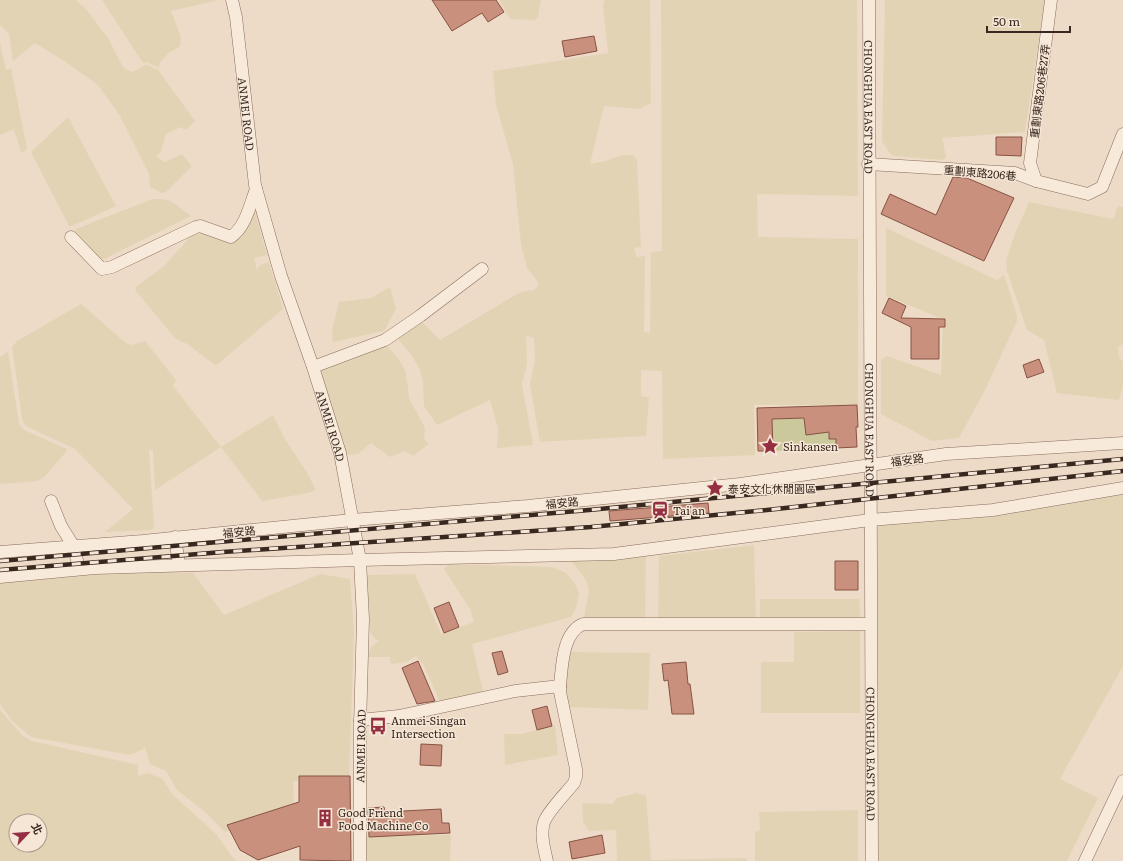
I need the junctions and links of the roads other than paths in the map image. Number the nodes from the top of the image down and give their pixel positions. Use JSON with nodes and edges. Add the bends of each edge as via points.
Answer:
{"nodes":[{"id":1,"x":232,"y":0,"type":"edge"},
{"id":2,"x":869,"y":0,"type":"edge"},
{"id":3,"x":1051,"y":0,"type":"edge"},
{"id":4,"x":1123,"y":134,"type":"edge"},
{"id":5,"x":868,"y":164,"type":"junction"},
{"id":6,"x":1036,"y":181,"type":"junction"},
{"id":7,"x":256,"y":188,"type":"junction"},
{"id":8,"x":71,"y":237,"type":"dead end"},
{"id":9,"x":482,"y":269,"type":"dead end"},
{"id":10,"x":313,"y":367,"type":"junction"},
{"id":11,"x":1123,"y":443,"type":"edge"},
{"id":12,"x":870,"y":464,"type":"junction"},
{"id":13,"x":1123,"y":488,"type":"edge"},
{"id":14,"x":51,"y":501,"type":"dead end"},
{"id":15,"x":352,"y":520,"type":"junction"},
{"id":16,"x":870,"y":520,"type":"junction"},
{"id":17,"x":175,"y":538,"type":"junction"},
{"id":18,"x":74,"y":547,"type":"junction"},
{"id":19,"x":0,"y":552,"type":"edge"},
{"id":20,"x":360,"y":560,"type":"junction"},
{"id":21,"x":179,"y":565,"type":"junction"},
{"id":22,"x":79,"y":569,"type":"junction"},
{"id":23,"x":0,"y":577,"type":"edge"},
{"id":24,"x":870,"y":624,"type":"junction"},
{"id":25,"x":560,"y":686,"type":"junction"},
{"id":26,"x":360,"y":720,"type":"junction"},
{"id":27,"x":1123,"y":781,"type":"edge"},
{"id":28,"x":360,"y":861,"type":"edge"},
{"id":29,"x":547,"y":861,"type":"edge"},
{"id":30,"x":872,"y":861,"type":"edge"},
{"id":31,"x":1085,"y":861,"type":"edge"}],
"edges":[{"from":1,"to":7,"type":"street","name":"ANMEI ROAD"},
{"from":2,"to":5,"type":"street","name":"CHONGHUA EAST ROAD"},
{"from":3,"to":6,"type":"street","name":"重劃東路206巷27弄","via":[[1030,163]]},
{"from":4,"to":6,"type":"street","name":"重劃東路206巷","via":[[1102,187],[1088,194]]},
{"from":5,"to":6,"type":"street","name":"重劃東路206巷","via":[[1014,173]]},
{"from":5,"to":12,"type":"street","name":"CHONGHUA EAST ROAD"},
{"from":7,"to":8,"type":"street","via":[[243,223],[238,232],[231,237],[200,226],[112,267],[102,269]]},
{"from":7,"to":10,"type":"street","name":"ANMEI ROAD","via":[[281,276]]},
{"from":9,"to":10,"type":"street","via":[[385,340]]},
{"from":10,"to":15,"type":"street","name":"ANMEI ROAD","via":[[340,453]]},
{"from":11,"to":12,"type":"street","name":"福安路","via":[[946,454]]},
{"from":12,"to":15,"type":"street","name":"福安路","via":[[740,484],[528,506]]},
{"from":12,"to":16,"type":"street","name":"CHONGHUA EAST ROAD"},
{"from":13,"to":16,"type":"street","via":[[993,510]]},
{"from":14,"to":18,"type":"street","via":[[61,526]]},
{"from":15,"to":17,"type":"street","name":"福安路"},
{"from":15,"to":20,"type":"street","name":"ANMEI ROAD"},
{"from":16,"to":20,"type":"street","via":[[614,554]]},
{"from":16,"to":24,"type":"street","name":"CHONGHUA EAST ROAD"},
{"from":17,"to":18,"type":"street","name":"福安路"},
{"from":17,"to":21,"type":"street"},
{"from":18,"to":19,"type":"street","name":"福安路"},
{"from":18,"to":22,"type":"street"},
{"from":20,"to":21,"type":"street"},
{"from":20,"to":26,"type":"street","name":"ANMEI ROAD","via":[[363,619]]},
{"from":21,"to":22,"type":"street"},
{"from":22,"to":23,"type":"street"},
{"from":24,"to":25,"type":"street","via":[[584,624],[573,631],[565,648]]},
{"from":24,"to":30,"type":"street","name":"CHONGHUA EAST ROAD"},
{"from":25,"to":26,"type":"street","via":[[515,691],[399,716]]},
{"from":25,"to":29,"type":"street","via":[[576,777],[574,783],[545,818],[543,840]]},
{"from":26,"to":28,"type":"street","name":"ANMEI ROAD"},
{"from":27,"to":31,"type":"street"}]}
